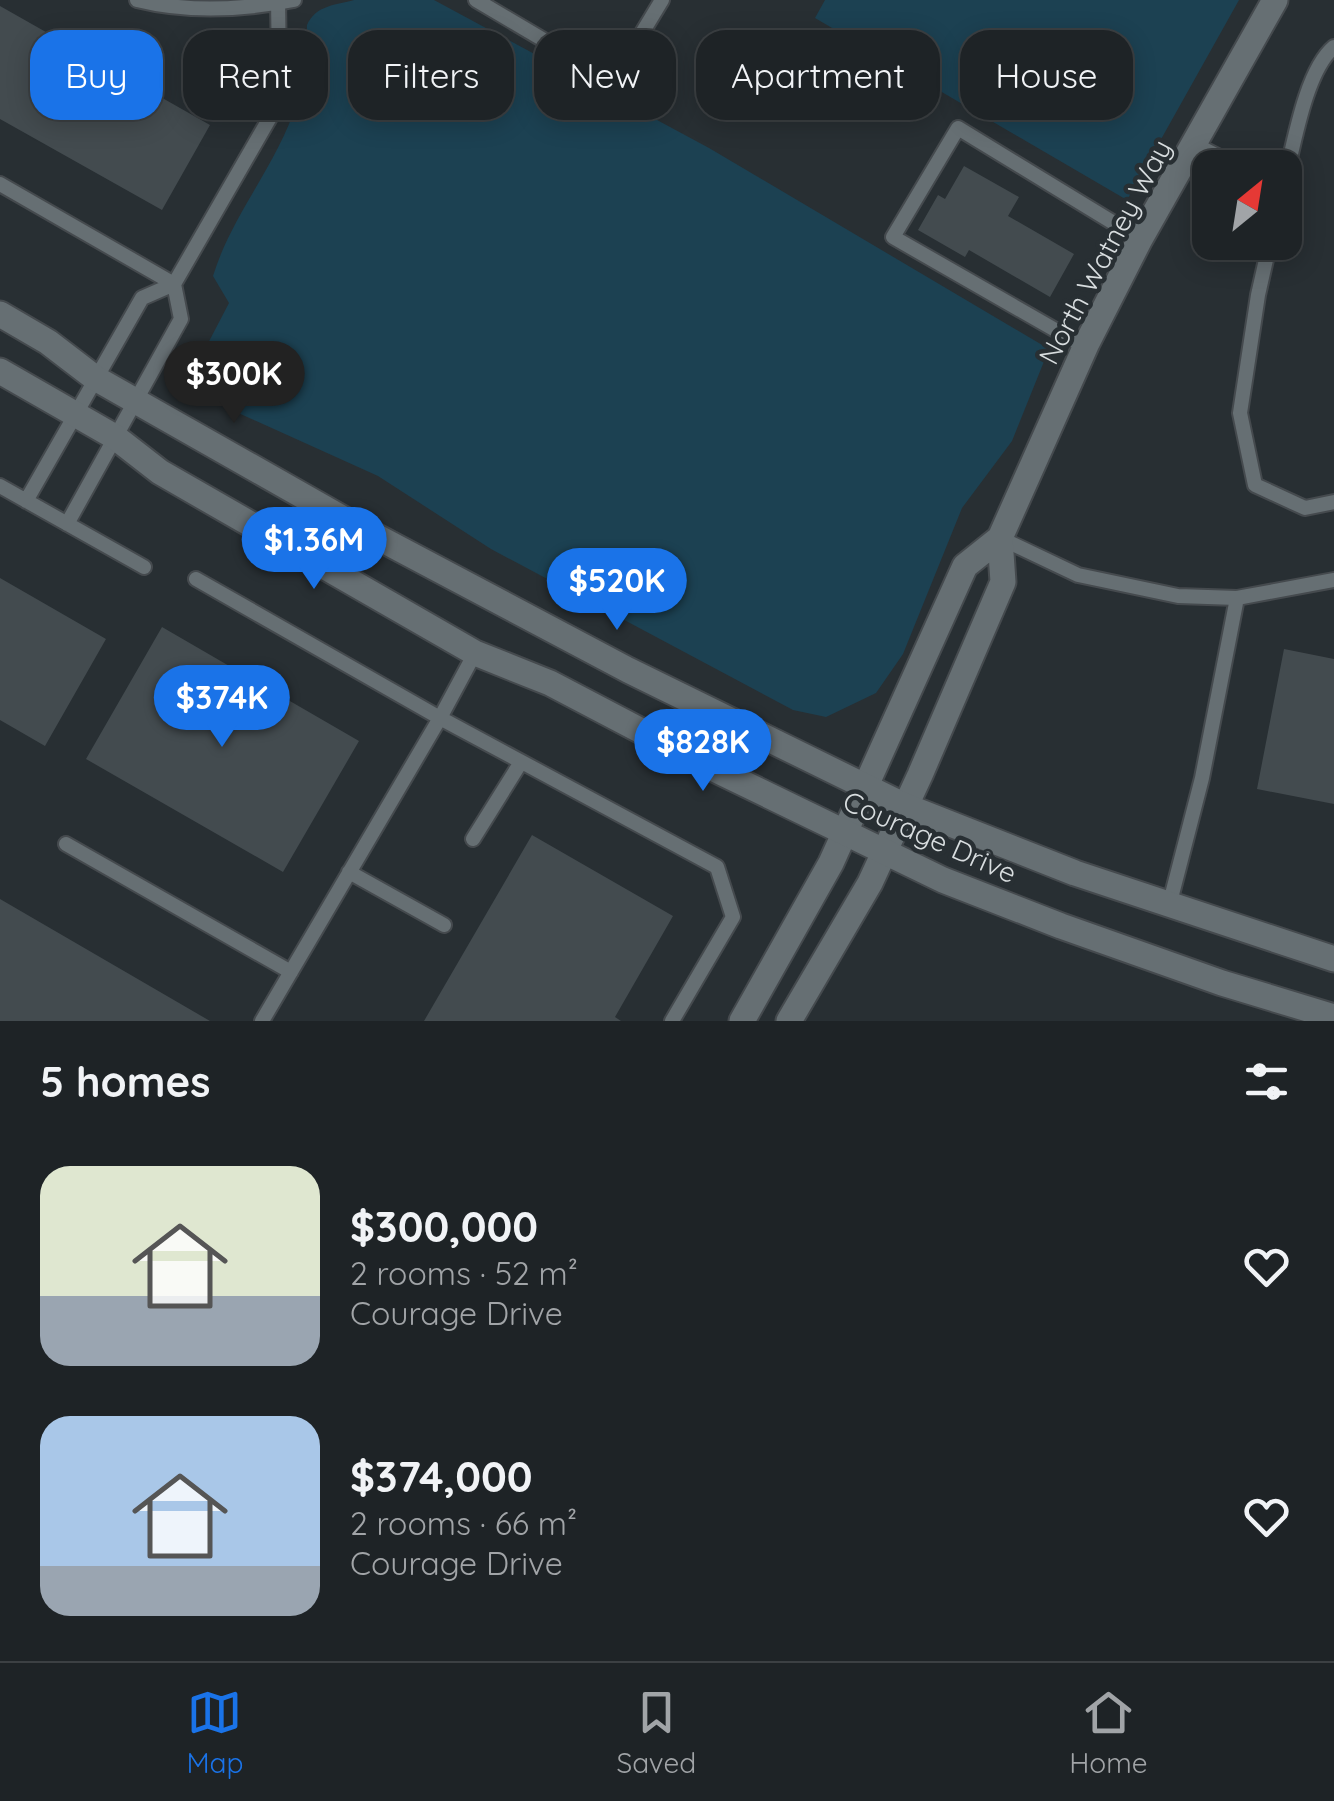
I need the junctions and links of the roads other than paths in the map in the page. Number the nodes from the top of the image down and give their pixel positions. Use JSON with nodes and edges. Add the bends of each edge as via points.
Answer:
{"nodes":[{"id":1,"x":137,"y":0,"type":"edge"},
{"id":2,"x":294,"y":0,"type":"edge"},
{"id":3,"x":476,"y":0,"type":"edge"},
{"id":4,"x":662,"y":0,"type":"edge"},
{"id":5,"x":1275,"y":0,"type":"edge"},
{"id":6,"x":278,"y":2,"type":"edge"},
{"id":7,"x":1334,"y":46,"type":"edge"},
{"id":8,"x":1194,"y":144,"type":"junction"},
{"id":9,"x":1206,"y":150,"type":"edge"},
{"id":10,"x":1293,"y":150,"type":"edge"},
{"id":11,"x":0,"y":184,"type":"edge"},
{"id":12,"x":1140,"y":239,"type":"junction"},
{"id":13,"x":1266,"y":260,"type":"edge"},
{"id":14,"x":174,"y":284,"type":"junction"},
{"id":15,"x":0,"y":314,"type":"edge"},
{"id":16,"x":1085,"y":347,"type":"junction"},
{"id":17,"x":0,"y":370,"type":"edge"},
{"id":18,"x":95,"y":378,"type":"junction"},
{"id":19,"x":135,"y":401,"type":"junction"},
{"id":20,"x":74,"y":413,"type":"junction"},
{"id":21,"x":115,"y":437,"type":"junction"},
{"id":22,"x":0,"y":486,"type":"edge"},
{"id":23,"x":26,"y":501,"type":"junction"},
{"id":24,"x":1334,"y":502,"type":"edge"},
{"id":25,"x":68,"y":524,"type":"junction"},
{"id":26,"x":1000,"y":538,"type":"junction"},
{"id":27,"x":144,"y":567,"type":"dead end"},
{"id":28,"x":196,"y":579,"type":"dead end"},
{"id":29,"x":1334,"y":580,"type":"edge"},
{"id":30,"x":1237,"y":598,"type":"junction"},
{"id":31,"x":475,"y":653,"type":"junction"},
{"id":32,"x":440,"y":718,"type":"junction"},
{"id":33,"x":521,"y":762,"type":"junction"},
{"id":34,"x":866,"y":787,"type":"junction"},
{"id":35,"x":905,"y":806,"type":"junction"},
{"id":36,"x":845,"y":832,"type":"junction"},
{"id":37,"x":474,"y":839,"type":"dead end"},
{"id":38,"x":66,"y":844,"type":"dead end"},
{"id":39,"x":884,"y":852,"type":"junction"},
{"id":40,"x":349,"y":872,"type":"junction"},
{"id":41,"x":1169,"y":906,"type":"junction"},
{"id":42,"x":444,"y":925,"type":"dead end"},
{"id":43,"x":1334,"y":959,"type":"edge"},
{"id":44,"x":291,"y":972,"type":"junction"},
{"id":45,"x":1334,"y":1017,"type":"edge"},
{"id":46,"x":262,"y":1021,"type":"edge"},
{"id":47,"x":672,"y":1021,"type":"edge"},
{"id":48,"x":742,"y":1021,"type":"edge"},
{"id":49,"x":790,"y":1021,"type":"edge"}],
"edges":[{"from":1,"to":6,"type":"lane","via":[[219,9]]},
{"from":2,"to":6,"type":"lane"},
{"from":3,"to":4,"type":"lane","via":[[614,81]]},
{"from":5,"to":8,"type":"street","name":"North Watney Way"},
{"from":6,"to":14,"type":"lane","via":[[280,67],[272,114]]},
{"from":7,"to":10,"type":"lane","via":[[1323,56]]},
{"from":8,"to":9,"type":"lane"},
{"from":8,"to":12,"type":"street","name":"North Watney Way"},
{"from":11,"to":14,"type":"lane"},
{"from":12,"to":16,"type":"street","name":"North Watney Way"},
{"from":12,"to":16,"type":"lane","via":[[958,128],[893,237]]},
{"from":13,"to":24,"type":"lane","via":[[1240,413],[1256,485],[1305,508]]},
{"from":14,"to":18,"type":"lane","via":[[142,298]]},
{"from":14,"to":19,"type":"lane","via":[[181,319]]},
{"from":15,"to":18,"type":"street","name":"Courage Drive"},
{"from":16,"to":26,"type":"street","name":"North Watney Way"},
{"from":17,"to":20,"type":"street","name":"Courage Drive"},
{"from":18,"to":19,"type":"street","name":"Courage Drive"},
{"from":18,"to":20,"type":"lane"},
{"from":19,"to":21,"type":"lane"},
{"from":19,"to":34,"type":"street","name":"Courage Drive","via":[[628,670]]},
{"from":20,"to":21,"type":"street","name":"Courage Drive"},
{"from":20,"to":23,"type":"lane"},
{"from":21,"to":25,"type":"lane"},
{"from":21,"to":31,"type":"street","name":"Courage Drive","via":[[160,472]]},
{"from":22,"to":23,"type":"lane"},
{"from":23,"to":25,"type":"lane"},
{"from":25,"to":27,"type":"lane"},
{"from":26,"to":30,"type":"lane","via":[[1078,576],[1178,596]]},
{"from":26,"to":34,"type":"street","name":"North Watney Way","via":[[965,566]]},
{"from":26,"to":35,"type":"street","name":"North Watney Way","via":[[1003,582]]},
{"from":28,"to":32,"type":"lane"},
{"from":29,"to":30,"type":"lane"},
{"from":30,"to":41,"type":"lane"},
{"from":31,"to":32,"type":"lane"},
{"from":31,"to":36,"type":"street","name":"Courage Drive","via":[[550,683]]},
{"from":32,"to":33,"type":"lane"},
{"from":32,"to":40,"type":"lane"},
{"from":33,"to":37,"type":"lane"},
{"from":33,"to":47,"type":"lane","via":[[717,867],[733,917]]},
{"from":34,"to":35,"type":"street","name":"Courage Drive"},
{"from":34,"to":36,"type":"street","name":"North Watney Way"},
{"from":35,"to":39,"type":"street","name":"North Watney Way"},
{"from":35,"to":41,"type":"street","name":"Courage Drive"},
{"from":36,"to":39,"type":"street","name":"Courage Drive"},
{"from":36,"to":48,"type":"street","name":"North Watney Way"},
{"from":38,"to":44,"type":"lane"},
{"from":39,"to":45,"type":"street","name":"Courage Drive","via":[[1061,926]]},
{"from":39,"to":49,"type":"street","name":"North Watney Way"},
{"from":40,"to":42,"type":"lane"},
{"from":40,"to":44,"type":"lane"},
{"from":41,"to":43,"type":"street","name":"Courage Drive"},
{"from":44,"to":46,"type":"lane"}]}
